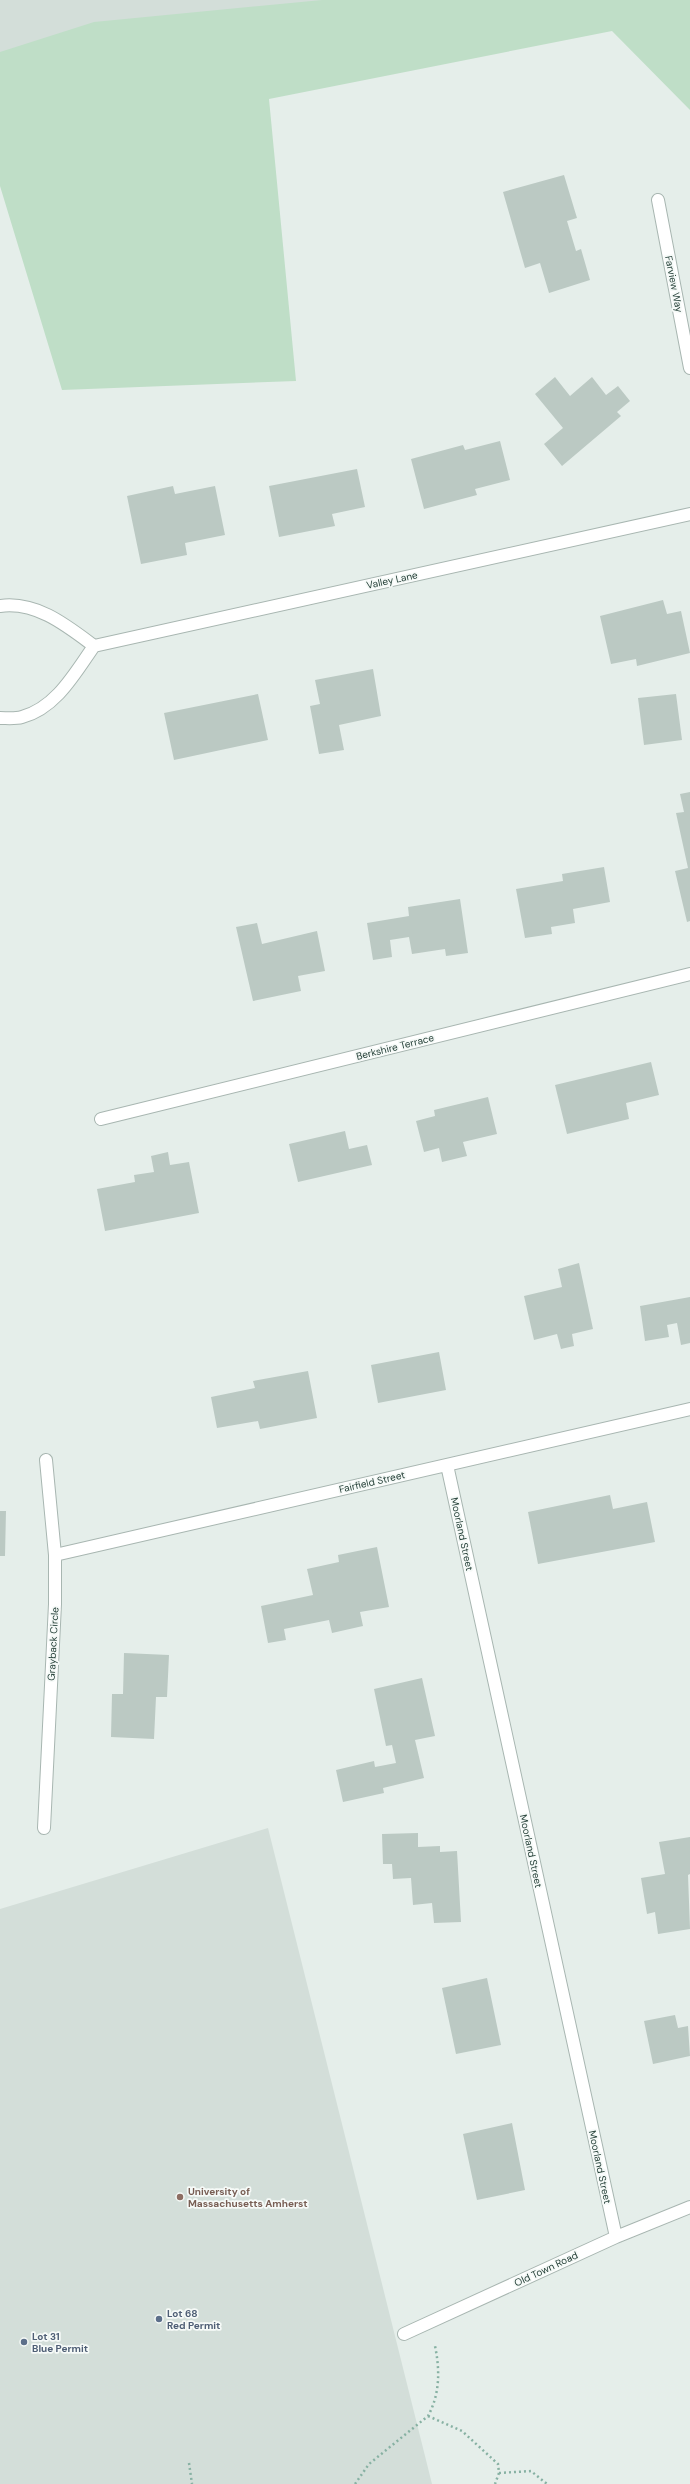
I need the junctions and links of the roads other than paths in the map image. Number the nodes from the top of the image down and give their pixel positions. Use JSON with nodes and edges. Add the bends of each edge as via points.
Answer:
{"nodes":[{"id":1,"x":658,"y":200,"type":"dead end"},
{"id":2,"x":690,"y":368,"type":"edge"},
{"id":3,"x":690,"y":514,"type":"edge"},
{"id":4,"x":0,"y":606,"type":"edge"},
{"id":5,"x":94,"y":646,"type":"junction"},
{"id":6,"x":0,"y":718,"type":"edge"},
{"id":7,"x":690,"y":974,"type":"edge"},
{"id":8,"x":101,"y":1119,"type":"dead end"},
{"id":9,"x":690,"y":1409,"type":"edge"},
{"id":10,"x":46,"y":1460,"type":"dead end"},
{"id":11,"x":447,"y":1465,"type":"junction"},
{"id":12,"x":55,"y":1555,"type":"junction"},
{"id":13,"x":44,"y":1828,"type":"dead end"},
{"id":14,"x":690,"y":2207,"type":"edge"},
{"id":15,"x":616,"y":2236,"type":"junction"},
{"id":16,"x":404,"y":2334,"type":"dead end"}],
"edges":[{"from":1,"to":2,"type":"street","name":"Farview Way"},
{"from":3,"to":5,"type":"street","name":"Valley Lane"},
{"from":4,"to":5,"type":"street","via":[[9,605],[39,611],[62,622]]},
{"from":5,"to":6,"type":"street","via":[[71,681],[49,704],[22,718]]},
{"from":7,"to":8,"type":"street","name":"Berkshire Terrace"},
{"from":9,"to":11,"type":"street","name":"Fairfield Street"},
{"from":10,"to":12,"type":"street","name":"Grayback Circle"},
{"from":11,"to":12,"type":"street","name":"Fairfield Street"},
{"from":11,"to":15,"type":"street","name":"Moorland Street"},
{"from":12,"to":13,"type":"street","name":"Grayback Circle","via":[[56,1604]]},
{"from":14,"to":15,"type":"street","name":"Old Town Road"},
{"from":15,"to":16,"type":"street","name":"Old Town Road"}]}
